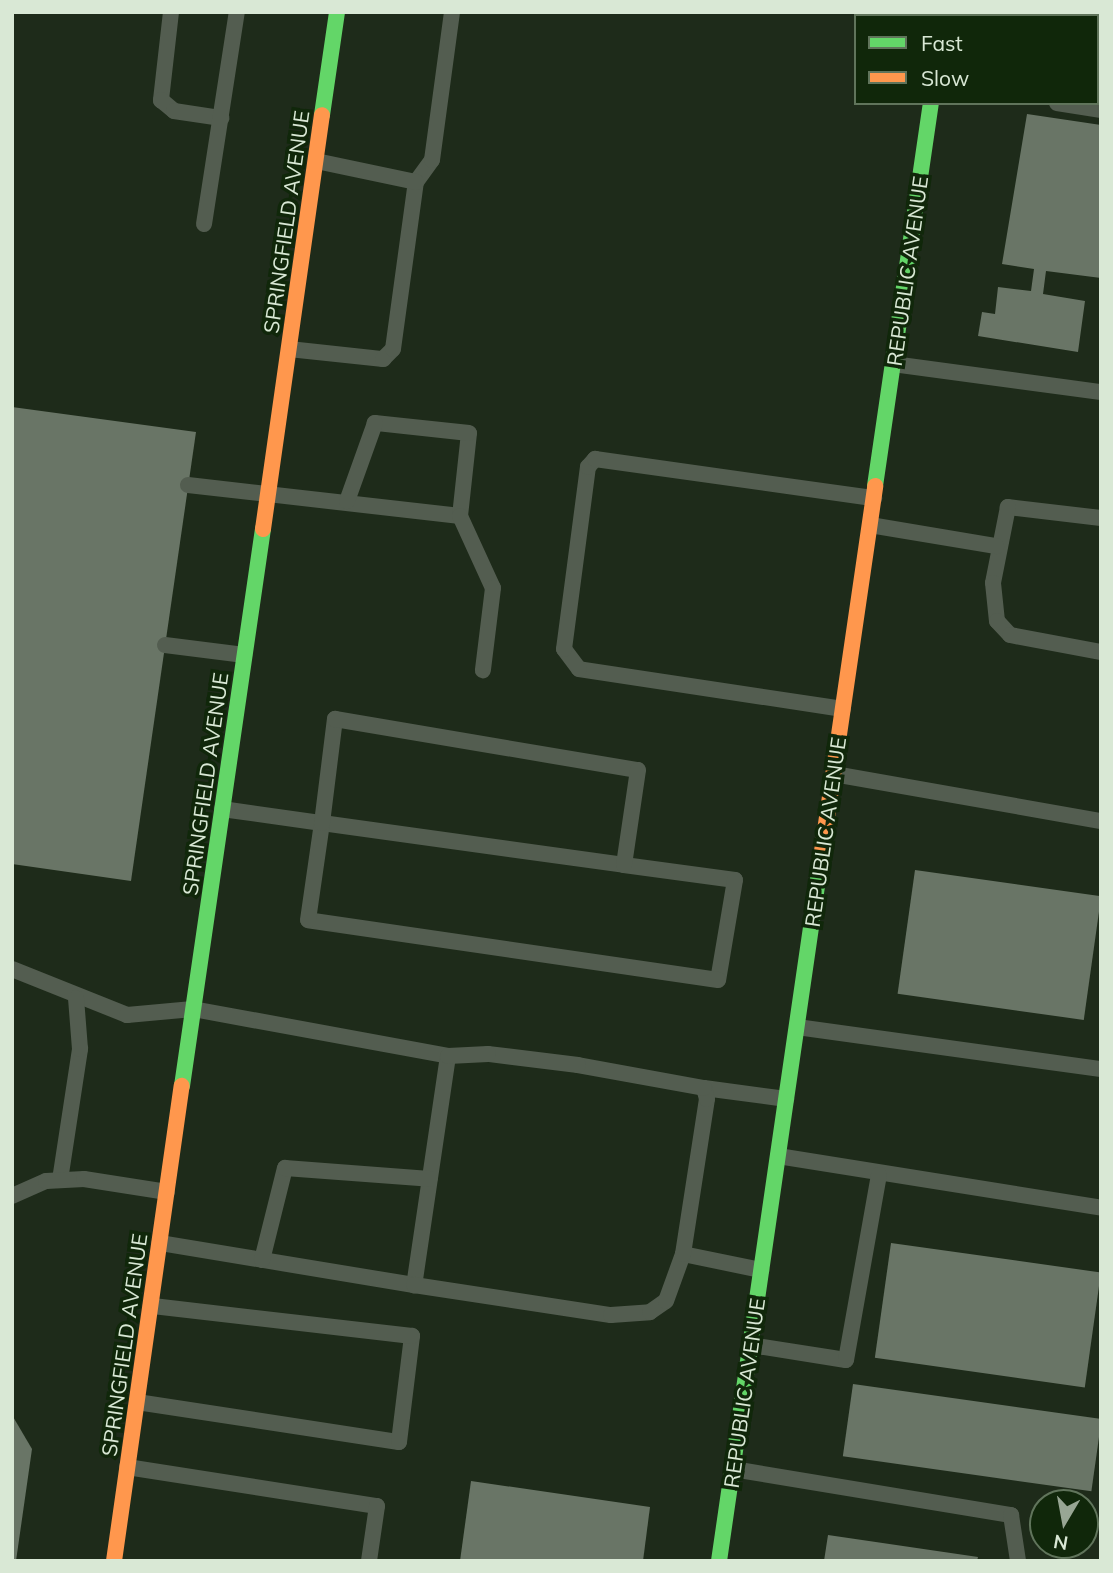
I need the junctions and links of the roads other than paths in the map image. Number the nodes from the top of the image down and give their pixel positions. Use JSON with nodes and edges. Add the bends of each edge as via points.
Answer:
{"nodes":[{"id":1,"x":171,"y":12,"type":"edge"},
{"id":2,"x":237,"y":12,"type":"edge"},
{"id":3,"x":337,"y":12,"type":"edge"},
{"id":4,"x":452,"y":12,"type":"edge"},
{"id":5,"x":931,"y":105,"type":"edge"},
{"id":6,"x":1070,"y":105,"type":"edge"},
{"id":7,"x":1101,"y":110,"type":"edge"},
{"id":8,"x":221,"y":118,"type":"junction"},
{"id":9,"x":316,"y":161,"type":"junction"},
{"id":10,"x":416,"y":182,"type":"junction"},
{"id":11,"x":204,"y":225,"type":"dead end"},
{"id":12,"x":289,"y":349,"type":"junction"},
{"id":13,"x":893,"y":363,"type":"junction"},
{"id":14,"x":1101,"y":392,"type":"edge"},
{"id":15,"x":188,"y":485,"type":"dead end"},
{"id":16,"x":268,"y":491,"type":"junction"},
{"id":17,"x":874,"y":498,"type":"junction"},
{"id":18,"x":347,"y":501,"type":"junction"},
{"id":19,"x":460,"y":516,"type":"junction"},
{"id":20,"x":1101,"y":519,"type":"edge"},
{"id":21,"x":870,"y":525,"type":"junction"},
{"id":22,"x":996,"y":546,"type":"junction"},
{"id":23,"x":165,"y":645,"type":"dead end"},
{"id":24,"x":1101,"y":652,"type":"edge"},
{"id":25,"x":244,"y":655,"type":"junction"},
{"id":26,"x":483,"y":670,"type":"dead end"},
{"id":27,"x":843,"y":709,"type":"junction"},
{"id":28,"x":834,"y":774,"type":"junction"},
{"id":29,"x":222,"y":809,"type":"junction"},
{"id":30,"x":1101,"y":821,"type":"edge"},
{"id":31,"x":321,"y":823,"type":"junction"},
{"id":32,"x":624,"y":865,"type":"junction"},
{"id":33,"x":12,"y":969,"type":"edge"},
{"id":34,"x":76,"y":998,"type":"junction"},
{"id":35,"x":193,"y":1009,"type":"junction"},
{"id":36,"x":797,"y":1027,"type":"junction"},
{"id":37,"x":448,"y":1056,"type":"junction"},
{"id":38,"x":1101,"y":1069,"type":"edge"},
{"id":39,"x":704,"y":1087,"type":"junction"},
{"id":40,"x":786,"y":1099,"type":"junction"},
{"id":41,"x":778,"y":1157,"type":"junction"},
{"id":42,"x":879,"y":1175,"type":"junction"},
{"id":43,"x":430,"y":1179,"type":"junction"},
{"id":44,"x":60,"y":1181,"type":"junction"},
{"id":45,"x":167,"y":1192,"type":"junction"},
{"id":46,"x":12,"y":1196,"type":"edge"},
{"id":47,"x":1101,"y":1208,"type":"edge"},
{"id":48,"x":159,"y":1243,"type":"junction"},
{"id":49,"x":683,"y":1254,"type":"junction"},
{"id":50,"x":262,"y":1260,"type":"junction"},
{"id":51,"x":761,"y":1270,"type":"junction"},
{"id":52,"x":414,"y":1285,"type":"junction"},
{"id":53,"x":150,"y":1306,"type":"junction"},
{"id":54,"x":751,"y":1345,"type":"junction"},
{"id":55,"x":136,"y":1402,"type":"junction"},
{"id":56,"x":127,"y":1467,"type":"junction"},
{"id":57,"x":733,"y":1469,"type":"junction"},
{"id":58,"x":114,"y":1561,"type":"edge"},
{"id":59,"x":369,"y":1561,"type":"edge"},
{"id":60,"x":719,"y":1561,"type":"edge"},
{"id":61,"x":1018,"y":1561,"type":"edge"}],
"edges":[{"from":1,"to":8,"type":"lane","via":[[161,100],[174,111]]},
{"from":2,"to":8,"type":"lane"},
{"from":3,"to":9,"type":"street","name":"SPRINGFIELD AVENUE"},
{"from":4,"to":10,"type":"lane","via":[[432,160]]},
{"from":5,"to":13,"type":"street","name":"REPUBLIC AVENUE"},
{"from":6,"to":7,"type":"lane"},
{"from":8,"to":11,"type":"lane"},
{"from":9,"to":10,"type":"lane"},
{"from":9,"to":12,"type":"street","name":"SPRINGFIELD AVENUE"},
{"from":10,"to":12,"type":"lane","via":[[393,349],[383,359]]},
{"from":12,"to":16,"type":"street","name":"SPRINGFIELD AVENUE"},
{"from":13,"to":14,"type":"lane"},
{"from":13,"to":17,"type":"street","name":"REPUBLIC AVENUE"},
{"from":15,"to":16,"type":"lane"},
{"from":16,"to":18,"type":"lane"},
{"from":16,"to":25,"type":"street","name":"SPRINGFIELD AVENUE"},
{"from":17,"to":21,"type":"street","name":"REPUBLIC AVENUE"},
{"from":17,"to":27,"type":"lane","via":[[595,460],[588,467],[564,649],[579,669]]},
{"from":18,"to":19,"type":"lane"},
{"from":18,"to":19,"type":"lane","via":[[375,423],[469,433]]},
{"from":19,"to":26,"type":"lane","via":[[493,588]]},
{"from":20,"to":22,"type":"lane","via":[[1008,507]]},
{"from":21,"to":22,"type":"lane"},
{"from":21,"to":27,"type":"street","name":"REPUBLIC AVENUE"},
{"from":22,"to":24,"type":"lane","via":[[997,621],[1010,635]]},
{"from":23,"to":25,"type":"lane"},
{"from":25,"to":29,"type":"street","name":"SPRINGFIELD AVENUE"},
{"from":27,"to":28,"type":"street","name":"REPUBLIC AVENUE"},
{"from":28,"to":30,"type":"lane"},
{"from":28,"to":36,"type":"street","name":"REPUBLIC AVENUE"},
{"from":29,"to":31,"type":"lane"},
{"from":29,"to":35,"type":"street","name":"SPRINGFIELD AVENUE"},
{"from":31,"to":32,"type":"lane"},
{"from":31,"to":32,"type":"lane","via":[[335,719],[638,770]]},
{"from":31,"to":32,"type":"lane","via":[[308,920],[719,981],[735,880]]},
{"from":33,"to":34,"type":"lane"},
{"from":34,"to":35,"type":"lane","via":[[127,1015]]},
{"from":34,"to":44,"type":"lane","via":[[80,1049]]},
{"from":35,"to":37,"type":"lane"},
{"from":35,"to":45,"type":"street","name":"SPRINGFIELD AVENUE"},
{"from":36,"to":38,"type":"lane"},
{"from":36,"to":40,"type":"street","name":"REPUBLIC AVENUE"},
{"from":37,"to":39,"type":"lane","via":[[501,1055]]},
{"from":37,"to":43,"type":"lane"},
{"from":39,"to":40,"type":"lane"},
{"from":39,"to":49,"type":"lane","via":[[707,1099]]},
{"from":40,"to":41,"type":"street","name":"REPUBLIC AVENUE"},
{"from":41,"to":42,"type":"lane"},
{"from":41,"to":51,"type":"street","name":"REPUBLIC AVENUE"},
{"from":42,"to":47,"type":"lane"},
{"from":42,"to":54,"type":"lane","via":[[846,1360]]},
{"from":43,"to":50,"type":"lane","via":[[285,1168]]},
{"from":43,"to":52,"type":"lane"},
{"from":44,"to":45,"type":"lane"},
{"from":44,"to":46,"type":"lane"},
{"from":45,"to":48,"type":"street","name":"SPRINGFIELD AVENUE"},
{"from":48,"to":50,"type":"lane"},
{"from":48,"to":53,"type":"street","name":"SPRINGFIELD AVENUE"},
{"from":49,"to":51,"type":"lane"},
{"from":49,"to":52,"type":"lane","via":[[666,1301],[650,1312],[611,1315]]},
{"from":50,"to":52,"type":"lane"},
{"from":51,"to":54,"type":"street","name":"REPUBLIC AVENUE"},
{"from":53,"to":55,"type":"street","name":"SPRINGFIELD AVENUE"},
{"from":53,"to":55,"type":"lane","via":[[412,1336],[399,1442]]},
{"from":54,"to":57,"type":"street","name":"REPUBLIC AVENUE"},
{"from":55,"to":56,"type":"street","name":"SPRINGFIELD AVENUE"},
{"from":56,"to":58,"type":"street","name":"SPRINGFIELD AVENUE"},
{"from":56,"to":59,"type":"lane","via":[[377,1506]]},
{"from":57,"to":60,"type":"street","name":"REPUBLIC AVENUE"},
{"from":57,"to":61,"type":"lane","via":[[1012,1515]]}]}
